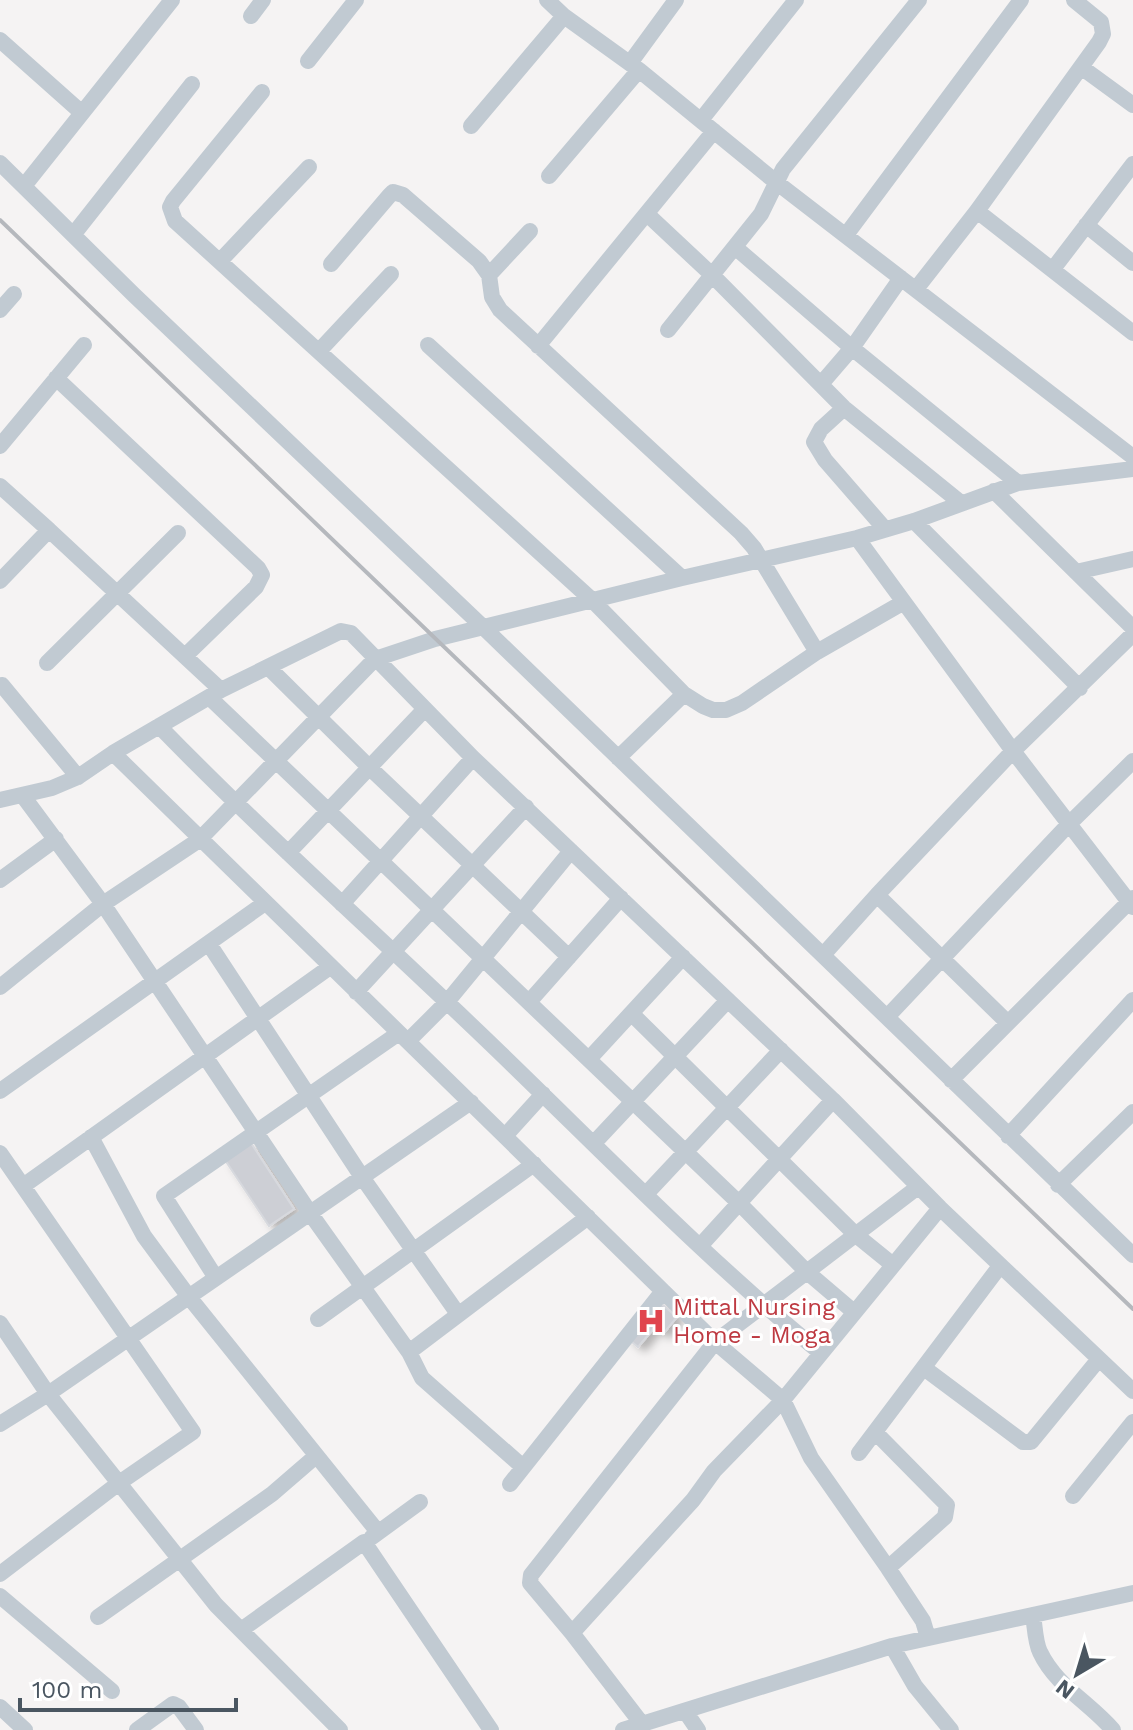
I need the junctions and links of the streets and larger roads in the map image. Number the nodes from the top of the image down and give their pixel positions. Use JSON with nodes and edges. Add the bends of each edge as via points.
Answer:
{"nodes":[{"id":1,"x":172,"y":0,"type":"edge"},
{"id":2,"x":263,"y":0,"type":"edge"},
{"id":3,"x":356,"y":0,"type":"edge"},
{"id":4,"x":547,"y":0,"type":"edge"},
{"id":5,"x":676,"y":0,"type":"edge"},
{"id":6,"x":796,"y":0,"type":"edge"},
{"id":7,"x":919,"y":0,"type":"edge"},
{"id":8,"x":1021,"y":0,"type":"edge"},
{"id":9,"x":1074,"y":0,"type":"edge"},
{"id":10,"x":251,"y":16,"type":"dead end"},
{"id":11,"x":564,"y":16,"type":"junction"},
{"id":12,"x":0,"y":40,"type":"edge"},
{"id":13,"x":308,"y":61,"type":"dead end"},
{"id":14,"x":634,"y":67,"type":"junction"},
{"id":15,"x":1081,"y":67,"type":"junction"},
{"id":16,"x":192,"y":84,"type":"dead end"},
{"id":17,"x":262,"y":92,"type":"dead end"},
{"id":18,"x":1133,"y":105,"type":"edge"},
{"id":19,"x":82,"y":113,"type":"junction"},
{"id":20,"x":471,"y":126,"type":"dead end"},
{"id":21,"x":707,"y":126,"type":"junction"},
{"id":22,"x":0,"y":163,"type":"edge"},
{"id":23,"x":1133,"y":164,"type":"edge"},
{"id":24,"x":309,"y":167,"type":"dead end"},
{"id":25,"x":549,"y":176,"type":"dead end"},
{"id":26,"x":776,"y":182,"type":"junction"},
{"id":27,"x":24,"y":186,"type":"junction"},
{"id":28,"x":977,"y":211,"type":"junction"},
{"id":29,"x":647,"y":214,"type":"junction"},
{"id":30,"x":1086,"y":225,"type":"junction"},
{"id":31,"x":530,"y":231,"type":"dead end"},
{"id":32,"x":73,"y":235,"type":"junction"},
{"id":33,"x":846,"y":235,"type":"junction"},
{"id":34,"x":736,"y":248,"type":"junction"},
{"id":35,"x":221,"y":260,"type":"junction"},
{"id":36,"x":1133,"y":263,"type":"edge"},
{"id":37,"x":331,"y":264,"type":"dead end"},
{"id":38,"x":1053,"y":269,"type":"junction"},
{"id":39,"x":391,"y":274,"type":"dead end"},
{"id":40,"x":711,"y":274,"type":"junction"},
{"id":41,"x":489,"y":275,"type":"junction"},
{"id":42,"x":901,"y":278,"type":"junction"},
{"id":43,"x":916,"y":289,"type":"junction"},
{"id":44,"x":14,"y":294,"type":"dead end"},
{"id":45,"x":0,"y":310,"type":"edge"},
{"id":46,"x":668,"y":330,"type":"dead end"},
{"id":47,"x":1133,"y":333,"type":"edge"},
{"id":48,"x":84,"y":345,"type":"dead end"},
{"id":49,"x":428,"y":345,"type":"dead end"},
{"id":50,"x":538,"y":346,"type":"junction"},
{"id":51,"x":852,"y":348,"type":"junction"},
{"id":52,"x":320,"y":350,"type":"junction"},
{"id":53,"x":56,"y":378,"type":"junction"},
{"id":54,"x":821,"y":384,"type":"junction"},
{"id":55,"x":844,"y":408,"type":"junction"},
{"id":56,"x":0,"y":446,"type":"edge"},
{"id":57,"x":1133,"y":457,"type":"edge"},
{"id":58,"x":1133,"y":469,"type":"edge"},
{"id":59,"x":1018,"y":483,"type":"junction"},
{"id":60,"x":0,"y":486,"type":"edge"},
{"id":61,"x":994,"y":491,"type":"junction"},
{"id":62,"x":961,"y":503,"type":"junction"},
{"id":63,"x":914,"y":521,"type":"junction"},
{"id":64,"x":885,"y":529,"type":"junction"},
{"id":65,"x":49,"y":530,"type":"junction"},
{"id":66,"x":178,"y":533,"type":"dead end"},
{"id":67,"x":857,"y":538,"type":"junction"},
{"id":68,"x":1133,"y":559,"type":"edge"},
{"id":69,"x":763,"y":562,"type":"junction"},
{"id":70,"x":1076,"y":572,"type":"junction"},
{"id":71,"x":682,"y":578,"type":"junction"},
{"id":72,"x":0,"y":581,"type":"edge"},
{"id":73,"x":118,"y":594,"type":"junction"},
{"id":74,"x":592,"y":600,"type":"junction"},
{"id":75,"x":904,"y":602,"type":"junction"},
{"id":76,"x":483,"y":627,"type":"junction"},
{"id":77,"x":1133,"y":628,"type":"edge"},
{"id":78,"x":1133,"y":634,"type":"edge"},
{"id":79,"x":817,"y":652,"type":"junction"},
{"id":80,"x":185,"y":656,"type":"junction"},
{"id":81,"x":375,"y":659,"type":"junction"},
{"id":82,"x":47,"y":663,"type":"dead end"},
{"id":83,"x":268,"y":667,"type":"junction"},
{"id":84,"x":2,"y":685,"type":"dead end"},
{"id":85,"x":1080,"y":688,"type":"junction"},
{"id":86,"x":215,"y":693,"type":"junction"},
{"id":87,"x":684,"y":694,"type":"junction"},
{"id":88,"x":424,"y":710,"type":"junction"},
{"id":89,"x":320,"y":717,"type":"junction"},
{"id":90,"x":159,"y":726,"type":"junction"},
{"id":91,"x":1013,"y":751,"type":"junction"},
{"id":92,"x":113,"y":753,"type":"junction"},
{"id":93,"x":473,"y":758,"type":"junction"},
{"id":94,"x":618,"y":758,"type":"junction"},
{"id":95,"x":277,"y":761,"type":"junction"},
{"id":96,"x":1133,"y":761,"type":"edge"},
{"id":97,"x":370,"y":768,"type":"junction"},
{"id":98,"x":78,"y":777,"type":"junction"},
{"id":99,"x":23,"y":796,"type":"junction"},
{"id":100,"x":0,"y":800,"type":"edge"},
{"id":101,"x":235,"y":804,"type":"junction"},
{"id":102,"x":526,"y":807,"type":"junction"},
{"id":103,"x":330,"y":810,"type":"junction"},
{"id":104,"x":422,"y":815,"type":"junction"},
{"id":105,"x":1070,"y":823,"type":"junction"},
{"id":106,"x":56,"y":839,"type":"junction"},
{"id":107,"x":199,"y":840,"type":"junction"},
{"id":108,"x":571,"y":851,"type":"junction"},
{"id":109,"x":288,"y":853,"type":"junction"},
{"id":110,"x":382,"y":861,"type":"junction"},
{"id":111,"x":473,"y":864,"type":"junction"},
{"id":112,"x":0,"y":880,"type":"edge"},
{"id":113,"x":877,"y":895,"type":"junction"},
{"id":114,"x":621,"y":898,"type":"junction"},
{"id":115,"x":1132,"y":902,"type":"edge"},
{"id":116,"x":265,"y":903,"type":"junction"},
{"id":117,"x":103,"y":904,"type":"junction"},
{"id":118,"x":342,"y":904,"type":"junction"},
{"id":119,"x":432,"y":909,"type":"junction"},
{"id":120,"x":522,"y":912,"type":"junction"},
{"id":121,"x":209,"y":944,"type":"junction"},
{"id":122,"x":394,"y":952,"type":"junction"},
{"id":123,"x":823,"y":955,"type":"junction"},
{"id":124,"x":569,"y":957,"type":"junction"},
{"id":125,"x":683,"y":957,"type":"junction"},
{"id":126,"x":943,"y":957,"type":"junction"},
{"id":127,"x":484,"y":958,"type":"junction"},
{"id":128,"x":330,"y":967,"type":"junction"},
{"id":129,"x":155,"y":982,"type":"junction"},
{"id":130,"x":0,"y":987,"type":"edge"},
{"id":131,"x":356,"y":992,"type":"junction"},
{"id":132,"x":728,"y":1000,"type":"junction"},
{"id":133,"x":1133,"y":1000,"type":"edge"},
{"id":134,"x":447,"y":1002,"type":"junction"},
{"id":135,"x":529,"y":1002,"type":"junction"},
{"id":136,"x":632,"y":1014,"type":"junction"},
{"id":137,"x":887,"y":1017,"type":"junction"},
{"id":138,"x":258,"y":1018,"type":"junction"},
{"id":139,"x":1008,"y":1023,"type":"junction"},
{"id":140,"x":403,"y":1037,"type":"junction"},
{"id":141,"x":781,"y":1050,"type":"junction"},
{"id":142,"x":205,"y":1056,"type":"junction"},
{"id":143,"x":675,"y":1056,"type":"junction"},
{"id":144,"x":589,"y":1059,"type":"junction"},
{"id":145,"x":951,"y":1080,"type":"junction"},
{"id":146,"x":0,"y":1091,"type":"edge"},
{"id":147,"x":543,"y":1094,"type":"junction"},
{"id":148,"x":309,"y":1096,"type":"junction"},
{"id":149,"x":833,"y":1100,"type":"junction"},
{"id":150,"x":633,"y":1101,"type":"junction"},
{"id":151,"x":471,"y":1102,"type":"junction"},
{"id":152,"x":727,"y":1108,"type":"junction"},
{"id":153,"x":1133,"y":1112,"type":"edge"},
{"id":154,"x":256,"y":1132,"type":"junction"},
{"id":155,"x":505,"y":1136,"type":"junction"},
{"id":156,"x":1008,"y":1136,"type":"junction"},
{"id":157,"x":91,"y":1137,"type":"junction"},
{"id":158,"x":594,"y":1143,"type":"junction"},
{"id":159,"x":686,"y":1152,"type":"junction"},
{"id":160,"x":0,"y":1153,"type":"edge"},
{"id":161,"x":779,"y":1159,"type":"junction"},
{"id":162,"x":534,"y":1164,"type":"junction"},
{"id":163,"x":362,"y":1177,"type":"junction"},
{"id":164,"x":1058,"y":1185,"type":"junction"},
{"id":165,"x":23,"y":1186,"type":"junction"},
{"id":166,"x":918,"y":1187,"type":"junction"},
{"id":167,"x":646,"y":1194,"type":"junction"},
{"id":168,"x":739,"y":1203,"type":"junction"},
{"id":169,"x":940,"y":1208,"type":"junction"},
{"id":170,"x":310,"y":1213,"type":"junction"},
{"id":171,"x":588,"y":1217,"type":"junction"},
{"id":172,"x":856,"y":1235,"type":"junction"},
{"id":173,"x":700,"y":1246,"type":"junction"},
{"id":174,"x":413,"y":1249,"type":"junction"},
{"id":175,"x":1133,"y":1255,"type":"edge"},
{"id":176,"x":893,"y":1265,"type":"junction"},
{"id":177,"x":1000,"y":1266,"type":"junction"},
{"id":178,"x":807,"y":1272,"type":"junction"},
{"id":179,"x":216,"y":1278,"type":"junction"},
{"id":180,"x":361,"y":1285,"type":"junction"},
{"id":181,"x":663,"y":1291,"type":"junction"},
{"id":182,"x":189,"y":1297,"type":"junction"},
{"id":183,"x":763,"y":1306,"type":"junction"},
{"id":184,"x":854,"y":1312,"type":"junction"},
{"id":185,"x":458,"y":1314,"type":"junction"},
{"id":186,"x":318,"y":1319,"type":"dead end"},
{"id":187,"x":0,"y":1323,"type":"edge"},
{"id":188,"x":128,"y":1339,"type":"junction"},
{"id":189,"x":715,"y":1342,"type":"junction"},
{"id":190,"x":409,"y":1352,"type":"junction"},
{"id":191,"x":821,"y":1353,"type":"junction"},
{"id":192,"x":1099,"y":1359,"type":"junction"},
{"id":193,"x":924,"y":1368,"type":"junction"},
{"id":194,"x":1133,"y":1391,"type":"edge"},
{"id":195,"x":48,"y":1394,"type":"junction"},
{"id":196,"x":783,"y":1400,"type":"junction"},
{"id":197,"x":1133,"y":1422,"type":"edge"},
{"id":198,"x":0,"y":1424,"type":"edge"},
{"id":199,"x":875,"y":1432,"type":"junction"},
{"id":200,"x":859,"y":1453,"type":"dead end"},
{"id":201,"x":316,"y":1456,"type":"junction"},
{"id":202,"x":523,"y":1467,"type":"junction"},
{"id":203,"x":119,"y":1483,"type":"junction"},
{"id":204,"x":510,"y":1484,"type":"dead end"},
{"id":205,"x":1073,"y":1496,"type":"dead end"},
{"id":206,"x":420,"y":1502,"type":"dead end"},
{"id":207,"x":371,"y":1537,"type":"junction"},
{"id":208,"x":179,"y":1559,"type":"junction"},
{"id":209,"x":888,"y":1568,"type":"junction"},
{"id":210,"x":0,"y":1574,"type":"edge"},
{"id":211,"x":1133,"y":1593,"type":"edge"},
{"id":212,"x":0,"y":1596,"type":"edge"},
{"id":213,"x":1033,"y":1615,"type":"junction"},
{"id":214,"x":98,"y":1617,"type":"dead end"},
{"id":215,"x":241,"y":1630,"type":"junction"},
{"id":216,"x":572,"y":1633,"type":"junction"},
{"id":217,"x":928,"y":1638,"type":"junction"},
{"id":218,"x":892,"y":1646,"type":"junction"},
{"id":219,"x":112,"y":1691,"type":"dead end"},
{"id":220,"x":0,"y":1707,"type":"edge"},
{"id":221,"x":685,"y":1711,"type":"junction"},
{"id":222,"x":642,"y":1724,"type":"junction"},
{"id":223,"x":25,"y":1730,"type":"edge"},
{"id":224,"x":137,"y":1730,"type":"edge"},
{"id":225,"x":196,"y":1730,"type":"edge"},
{"id":226,"x":340,"y":1730,"type":"edge"},
{"id":227,"x":491,"y":1730,"type":"edge"},
{"id":228,"x":623,"y":1730,"type":"edge"},
{"id":229,"x":698,"y":1730,"type":"edge"},
{"id":230,"x":951,"y":1730,"type":"edge"},
{"id":231,"x":1113,"y":1730,"type":"edge"}],
"edges":[{"from":1,"to":19,"type":"street"},
{"from":2,"to":10,"type":"street"},
{"from":3,"to":13,"type":"street"},
{"from":4,"to":11,"type":"street"},
{"from":5,"to":14,"type":"street"},
{"from":6,"to":21,"type":"street"},
{"from":7,"to":26,"type":"street"},
{"from":8,"to":33,"type":"street"},
{"from":9,"to":15,"type":"street","via":[[1103,27]]},
{"from":11,"to":14,"type":"street"},
{"from":11,"to":20,"type":"street"},
{"from":12,"to":19,"type":"street"},
{"from":14,"to":21,"type":"street"},
{"from":14,"to":25,"type":"street"},
{"from":15,"to":18,"type":"street"},
{"from":15,"to":28,"type":"street"},
{"from":16,"to":32,"type":"street"},
{"from":17,"to":35,"type":"street","via":[[170,207],[175,221]]},
{"from":19,"to":27,"type":"street"},
{"from":21,"to":26,"type":"street"},
{"from":21,"to":29,"type":"street"},
{"from":22,"to":27,"type":"street"},
{"from":23,"to":30,"type":"street"},
{"from":24,"to":35,"type":"street"},
{"from":26,"to":33,"type":"street"},
{"from":26,"to":34,"type":"street"},
{"from":27,"to":32,"type":"street"},
{"from":28,"to":38,"type":"street"},
{"from":28,"to":43,"type":"street"},
{"from":29,"to":40,"type":"street"},
{"from":29,"to":50,"type":"street"},
{"from":30,"to":36,"type":"street"},
{"from":30,"to":38,"type":"street"},
{"from":31,"to":41,"type":"street"},
{"from":32,"to":76,"type":"street"},
{"from":33,"to":42,"type":"street"},
{"from":34,"to":40,"type":"street"},
{"from":34,"to":51,"type":"street"},
{"from":35,"to":52,"type":"street"},
{"from":37,"to":41,"type":"street","via":[[398,192],[469,251]]},
{"from":38,"to":47,"type":"street"},
{"from":39,"to":52,"type":"street"},
{"from":40,"to":46,"type":"street"},
{"from":40,"to":54,"type":"street"},
{"from":41,"to":50,"type":"street","via":[[494,304]]},
{"from":42,"to":43,"type":"street"},
{"from":42,"to":51,"type":"street"},
{"from":43,"to":57,"type":"street"},
{"from":44,"to":45,"type":"street"},
{"from":48,"to":53,"type":"street"},
{"from":49,"to":71,"type":"street"},
{"from":50,"to":69,"type":"street","via":[[728,518]]},
{"from":51,"to":54,"type":"street"},
{"from":51,"to":59,"type":"street"},
{"from":52,"to":74,"type":"street"},
{"from":53,"to":56,"type":"street"},
{"from":53,"to":80,"type":"street","via":[[262,575]]},
{"from":54,"to":55,"type":"street"},
{"from":55,"to":62,"type":"street"},
{"from":55,"to":64,"type":"street","via":[[814,442]]},
{"from":58,"to":59,"type":"street"},
{"from":59,"to":61,"type":"street"},
{"from":60,"to":65,"type":"street"},
{"from":61,"to":62,"type":"street"},
{"from":61,"to":70,"type":"street"},
{"from":62,"to":63,"type":"street"},
{"from":63,"to":64,"type":"street"},
{"from":63,"to":85,"type":"street"},
{"from":64,"to":67,"type":"street"},
{"from":65,"to":72,"type":"street"},
{"from":65,"to":73,"type":"street"},
{"from":66,"to":73,"type":"street"},
{"from":67,"to":69,"type":"street"},
{"from":67,"to":75,"type":"street"},
{"from":68,"to":70,"type":"street"},
{"from":69,"to":71,"type":"street"},
{"from":69,"to":79,"type":"street"},
{"from":70,"to":77,"type":"street"},
{"from":71,"to":74,"type":"street"},
{"from":73,"to":80,"type":"street"},
{"from":73,"to":82,"type":"street"},
{"from":74,"to":76,"type":"street"},
{"from":74,"to":87,"type":"street"},
{"from":75,"to":79,"type":"street"},
{"from":75,"to":91,"type":"street"},
{"from":76,"to":81,"type":"street"},
{"from":76,"to":94,"type":"street"},
{"from":78,"to":85,"type":"street"},
{"from":79,"to":87,"type":"street","via":[[726,710],[713,710]]},
{"from":80,"to":86,"type":"street"},
{"from":81,"to":83,"type":"street","via":[[356,637],[341,631]]},
{"from":81,"to":88,"type":"street"},
{"from":81,"to":89,"type":"street"},
{"from":83,"to":86,"type":"street"},
{"from":83,"to":89,"type":"street"},
{"from":84,"to":98,"type":"street"},
{"from":85,"to":91,"type":"street"},
{"from":86,"to":90,"type":"street"},
{"from":86,"to":95,"type":"street"},
{"from":87,"to":94,"type":"street"},
{"from":88,"to":93,"type":"street"},
{"from":88,"to":97,"type":"street"},
{"from":89,"to":95,"type":"street"},
{"from":89,"to":97,"type":"street"},
{"from":90,"to":92,"type":"street"},
{"from":90,"to":101,"type":"street"},
{"from":91,"to":105,"type":"street"},
{"from":91,"to":113,"type":"street"},
{"from":92,"to":98,"type":"street"},
{"from":92,"to":107,"type":"street"},
{"from":93,"to":102,"type":"street"},
{"from":93,"to":104,"type":"street"},
{"from":94,"to":123,"type":"street"},
{"from":95,"to":101,"type":"street"},
{"from":95,"to":103,"type":"street"},
{"from":96,"to":105,"type":"street"},
{"from":97,"to":103,"type":"street"},
{"from":97,"to":104,"type":"street"},
{"from":98,"to":99,"type":"street"},
{"from":99,"to":100,"type":"street"},
{"from":99,"to":106,"type":"street"},
{"from":101,"to":107,"type":"street"},
{"from":101,"to":109,"type":"street"},
{"from":102,"to":108,"type":"street"},
{"from":102,"to":111,"type":"street"},
{"from":103,"to":109,"type":"street"},
{"from":103,"to":110,"type":"street"},
{"from":104,"to":110,"type":"street"},
{"from":104,"to":111,"type":"street"},
{"from":105,"to":115,"type":"street"},
{"from":105,"to":126,"type":"street"},
{"from":106,"to":112,"type":"street"},
{"from":106,"to":117,"type":"street"},
{"from":107,"to":116,"type":"street"},
{"from":107,"to":117,"type":"street"},
{"from":108,"to":114,"type":"street"},
{"from":108,"to":120,"type":"street"},
{"from":109,"to":118,"type":"street"},
{"from":110,"to":118,"type":"street"},
{"from":110,"to":119,"type":"street"},
{"from":111,"to":119,"type":"street"},
{"from":111,"to":120,"type":"street"},
{"from":113,"to":123,"type":"street"},
{"from":113,"to":126,"type":"street"},
{"from":114,"to":124,"type":"street"},
{"from":114,"to":125,"type":"street"},
{"from":115,"to":139,"type":"street"},
{"from":116,"to":121,"type":"street"},
{"from":116,"to":128,"type":"street"},
{"from":117,"to":129,"type":"street"},
{"from":117,"to":130,"type":"street"},
{"from":118,"to":122,"type":"street"},
{"from":119,"to":122,"type":"street"},
{"from":119,"to":127,"type":"street"},
{"from":120,"to":124,"type":"street"},
{"from":120,"to":127,"type":"street"},
{"from":121,"to":129,"type":"street"},
{"from":121,"to":138,"type":"street"},
{"from":122,"to":131,"type":"street"},
{"from":122,"to":134,"type":"street"},
{"from":123,"to":137,"type":"street"},
{"from":124,"to":135,"type":"street"},
{"from":125,"to":132,"type":"street"},
{"from":125,"to":136,"type":"street"},
{"from":126,"to":137,"type":"street"},
{"from":126,"to":139,"type":"street"},
{"from":127,"to":134,"type":"street"},
{"from":127,"to":135,"type":"street"},
{"from":128,"to":131,"type":"street"},
{"from":128,"to":138,"type":"street"},
{"from":129,"to":142,"type":"street"},
{"from":129,"to":146,"type":"street"},
{"from":131,"to":140,"type":"street"},
{"from":132,"to":141,"type":"street"},
{"from":132,"to":143,"type":"street"},
{"from":133,"to":156,"type":"street"},
{"from":134,"to":140,"type":"street"},
{"from":134,"to":147,"type":"street"},
{"from":135,"to":144,"type":"street"},
{"from":136,"to":143,"type":"street"},
{"from":136,"to":144,"type":"street"},
{"from":137,"to":145,"type":"street"},
{"from":138,"to":142,"type":"street"},
{"from":138,"to":148,"type":"street"},
{"from":139,"to":145,"type":"street"},
{"from":140,"to":148,"type":"street"},
{"from":140,"to":151,"type":"street"},
{"from":141,"to":149,"type":"street"},
{"from":141,"to":152,"type":"street"},
{"from":142,"to":154,"type":"street"},
{"from":142,"to":157,"type":"street"},
{"from":143,"to":150,"type":"street"},
{"from":143,"to":152,"type":"street"},
{"from":144,"to":150,"type":"street"},
{"from":145,"to":156,"type":"street"},
{"from":147,"to":155,"type":"street"},
{"from":147,"to":158,"type":"street"},
{"from":148,"to":154,"type":"street"},
{"from":148,"to":163,"type":"street"},
{"from":149,"to":161,"type":"street"},
{"from":149,"to":166,"type":"street"},
{"from":150,"to":158,"type":"street"},
{"from":150,"to":159,"type":"street"},
{"from":151,"to":155,"type":"street"},
{"from":151,"to":163,"type":"street"},
{"from":152,"to":159,"type":"street"},
{"from":152,"to":161,"type":"street"},
{"from":153,"to":164,"type":"street"},
{"from":154,"to":170,"type":"street"},
{"from":154,"to":179,"type":"street","via":[[164,1196]]},
{"from":155,"to":162,"type":"street"},
{"from":156,"to":164,"type":"street"},
{"from":157,"to":165,"type":"street"},
{"from":157,"to":182,"type":"street","via":[[144,1236]]},
{"from":158,"to":167,"type":"street"},
{"from":159,"to":167,"type":"street"},
{"from":159,"to":168,"type":"street"},
{"from":160,"to":165,"type":"street"},
{"from":161,"to":168,"type":"street"},
{"from":161,"to":172,"type":"street"},
{"from":162,"to":171,"type":"street"},
{"from":162,"to":174,"type":"street"},
{"from":163,"to":170,"type":"street"},
{"from":163,"to":174,"type":"street"},
{"from":164,"to":175,"type":"street"},
{"from":165,"to":188,"type":"street"},
{"from":166,"to":169,"type":"street"},
{"from":166,"to":172,"type":"street"},
{"from":167,"to":173,"type":"street"},
{"from":168,"to":173,"type":"street"},
{"from":168,"to":178,"type":"street"},
{"from":169,"to":176,"type":"street"},
{"from":169,"to":177,"type":"street"},
{"from":170,"to":179,"type":"street"},
{"from":170,"to":180,"type":"street"},
{"from":171,"to":181,"type":"street"},
{"from":171,"to":185,"type":"street"},
{"from":172,"to":176,"type":"street"},
{"from":172,"to":178,"type":"street"},
{"from":173,"to":183,"type":"street"},
{"from":174,"to":180,"type":"street"},
{"from":174,"to":185,"type":"street"},
{"from":176,"to":184,"type":"street"},
{"from":177,"to":192,"type":"street"},
{"from":177,"to":193,"type":"street"},
{"from":178,"to":183,"type":"street"},
{"from":178,"to":184,"type":"street"},
{"from":179,"to":182,"type":"street"},
{"from":180,"to":186,"type":"street"},
{"from":180,"to":190,"type":"street"},
{"from":181,"to":189,"type":"street"},
{"from":181,"to":202,"type":"street"},
{"from":182,"to":188,"type":"street"},
{"from":182,"to":201,"type":"street"},
{"from":183,"to":189,"type":"street"},
{"from":183,"to":191,"type":"street"},
{"from":184,"to":191,"type":"street"},
{"from":185,"to":190,"type":"street"},
{"from":187,"to":195,"type":"street"},
{"from":188,"to":195,"type":"street"},
{"from":188,"to":203,"type":"street","via":[[193,1432]]},
{"from":189,"to":196,"type":"street"},
{"from":189,"to":216,"type":"street","via":[[531,1575],[530,1583]]},
{"from":190,"to":202,"type":"street","via":[[422,1378]]},
{"from":191,"to":196,"type":"street"},
{"from":192,"to":193,"type":"street","via":[[1031,1442],[1023,1442]]},
{"from":192,"to":194,"type":"street"},
{"from":193,"to":199,"type":"street"},
{"from":195,"to":198,"type":"street"},
{"from":195,"to":203,"type":"street"},
{"from":196,"to":209,"type":"street","via":[[811,1458]]},
{"from":196,"to":216,"type":"street"},
{"from":197,"to":205,"type":"street"},
{"from":199,"to":200,"type":"street"},
{"from":199,"to":209,"type":"street","via":[[947,1505],[945,1517]]},
{"from":201,"to":207,"type":"street"},
{"from":201,"to":208,"type":"street"},
{"from":202,"to":204,"type":"street"},
{"from":203,"to":208,"type":"street"},
{"from":203,"to":210,"type":"street"},
{"from":206,"to":207,"type":"street"},
{"from":207,"to":215,"type":"street"},
{"from":207,"to":227,"type":"street"},
{"from":208,"to":214,"type":"street"},
{"from":208,"to":215,"type":"street"},
{"from":209,"to":217,"type":"street","via":[[923,1621]]},
{"from":211,"to":213,"type":"street"},
{"from":212,"to":219,"type":"street"},
{"from":213,"to":217,"type":"street"},
{"from":213,"to":231,"type":"street","via":[[1039,1651],[1055,1675]]},
{"from":215,"to":226,"type":"street"},
{"from":216,"to":222,"type":"street"},
{"from":217,"to":218,"type":"street"},
{"from":218,"to":221,"type":"street"},
{"from":218,"to":230,"type":"street","via":[[915,1686]]},
{"from":220,"to":223,"type":"street"},
{"from":221,"to":222,"type":"street"},
{"from":221,"to":229,"type":"street"},
{"from":222,"to":228,"type":"street"},
{"from":224,"to":225,"type":"street","via":[[173,1704]]}]}
